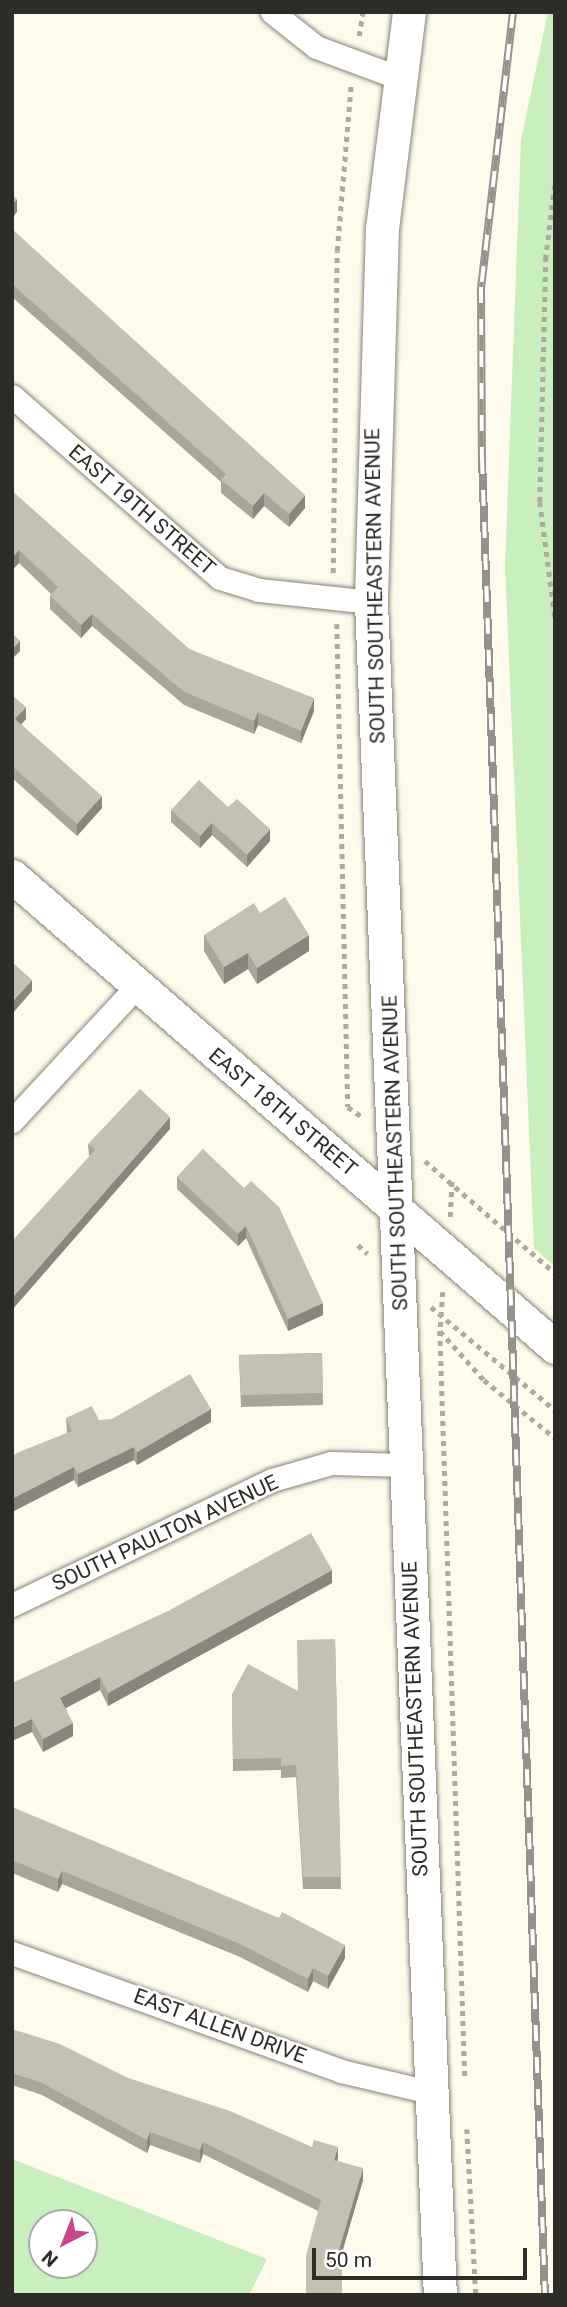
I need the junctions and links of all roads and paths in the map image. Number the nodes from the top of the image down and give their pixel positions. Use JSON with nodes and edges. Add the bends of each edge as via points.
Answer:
{"nodes":[{"id":1,"x":272,"y":12,"type":"edge"},
{"id":2,"x":409,"y":12,"type":"edge"},
{"id":3,"x":400,"y":78,"type":"junction"},
{"id":4,"x":555,"y":185,"type":"edge"},
{"id":5,"x":12,"y":396,"type":"edge"},
{"id":6,"x":371,"y":602,"type":"junction"},
{"id":7,"x":555,"y":617,"type":"edge"},
{"id":8,"x":12,"y":876,"type":"edge"},
{"id":9,"x":136,"y":987,"type":"junction"},
{"id":10,"x":12,"y":1121,"type":"edge"},
{"id":11,"x":453,"y":1180,"type":"dead end"},
{"id":12,"x":398,"y":1210,"type":"junction"},
{"id":13,"x":447,"y":1252,"type":"junction"},
{"id":14,"x":555,"y":1273,"type":"edge"},
{"id":15,"x":400,"y":1282,"type":"junction"},
{"id":16,"x":441,"y":1316,"type":"junction"},
{"id":17,"x":440,"y":1331,"type":"junction"},
{"id":18,"x":555,"y":1347,"type":"edge"},
{"id":19,"x":555,"y":1410,"type":"edge"},
{"id":20,"x":555,"y":1438,"type":"edge"},
{"id":21,"x":404,"y":1465,"type":"junction"},
{"id":22,"x":12,"y":1605,"type":"edge"},
{"id":23,"x":12,"y":1953,"type":"edge"},
{"id":24,"x":465,"y":2083,"type":"dead end"},
{"id":25,"x":430,"y":2092,"type":"junction"},
{"id":26,"x":466,"y":2122,"type":"dead end"},
{"id":27,"x":440,"y":2295,"type":"edge"},
{"id":28,"x":476,"y":2295,"type":"edge"}],
"edges":[{"from":1,"to":3,"type":"street","via":[[326,52]]},
{"from":2,"to":3,"type":"street","name":"SOUTH SOUTHEASTERN AVENUE"},
{"from":3,"to":6,"type":"street","name":"SOUTH SOUTHEASTERN AVENUE","via":[[379,281]]},
{"from":4,"to":7,"type":"path","via":[[546,257],[540,502]]},
{"from":5,"to":6,"type":"street","name":"EAST 19TH STREET","via":[[220,578],[259,590]]},
{"from":6,"to":12,"type":"street","name":"SOUTH SOUTHEASTERN AVENUE"},
{"from":8,"to":9,"type":"street","name":"EAST 18TH STREET"},
{"from":9,"to":10,"type":"street"},
{"from":9,"to":12,"type":"street","name":"EAST 18TH STREET"},
{"from":11,"to":14,"type":"path"},
{"from":12,"to":13,"type":"street","name":"EAST 18TH STREET"},
{"from":12,"to":15,"type":"street","name":"SOUTH SOUTHEASTERN AVENUE"},
{"from":13,"to":16,"type":"path"},
{"from":13,"to":18,"type":"street","name":"EAST 18TH STREET"},
{"from":15,"to":16,"type":"path"},
{"from":15,"to":21,"type":"street","name":"SOUTH SOUTHEASTERN AVENUE"},
{"from":16,"to":17,"type":"path"},
{"from":16,"to":19,"type":"path"},
{"from":17,"to":20,"type":"path","via":[[484,1380]]},
{"from":17,"to":24,"type":"path"},
{"from":21,"to":22,"type":"street","name":"SOUTH PAULTON AVENUE","via":[[331,1463],[272,1480]]},
{"from":21,"to":25,"type":"street","name":"SOUTH SOUTHEASTERN AVENUE"},
{"from":23,"to":25,"type":"street","name":"EAST ALLEN DRIVE","via":[[341,2071]]},
{"from":25,"to":27,"type":"street","name":"SOUTH SOUTHEASTERN AVENUE"},
{"from":26,"to":28,"type":"path"}]}
